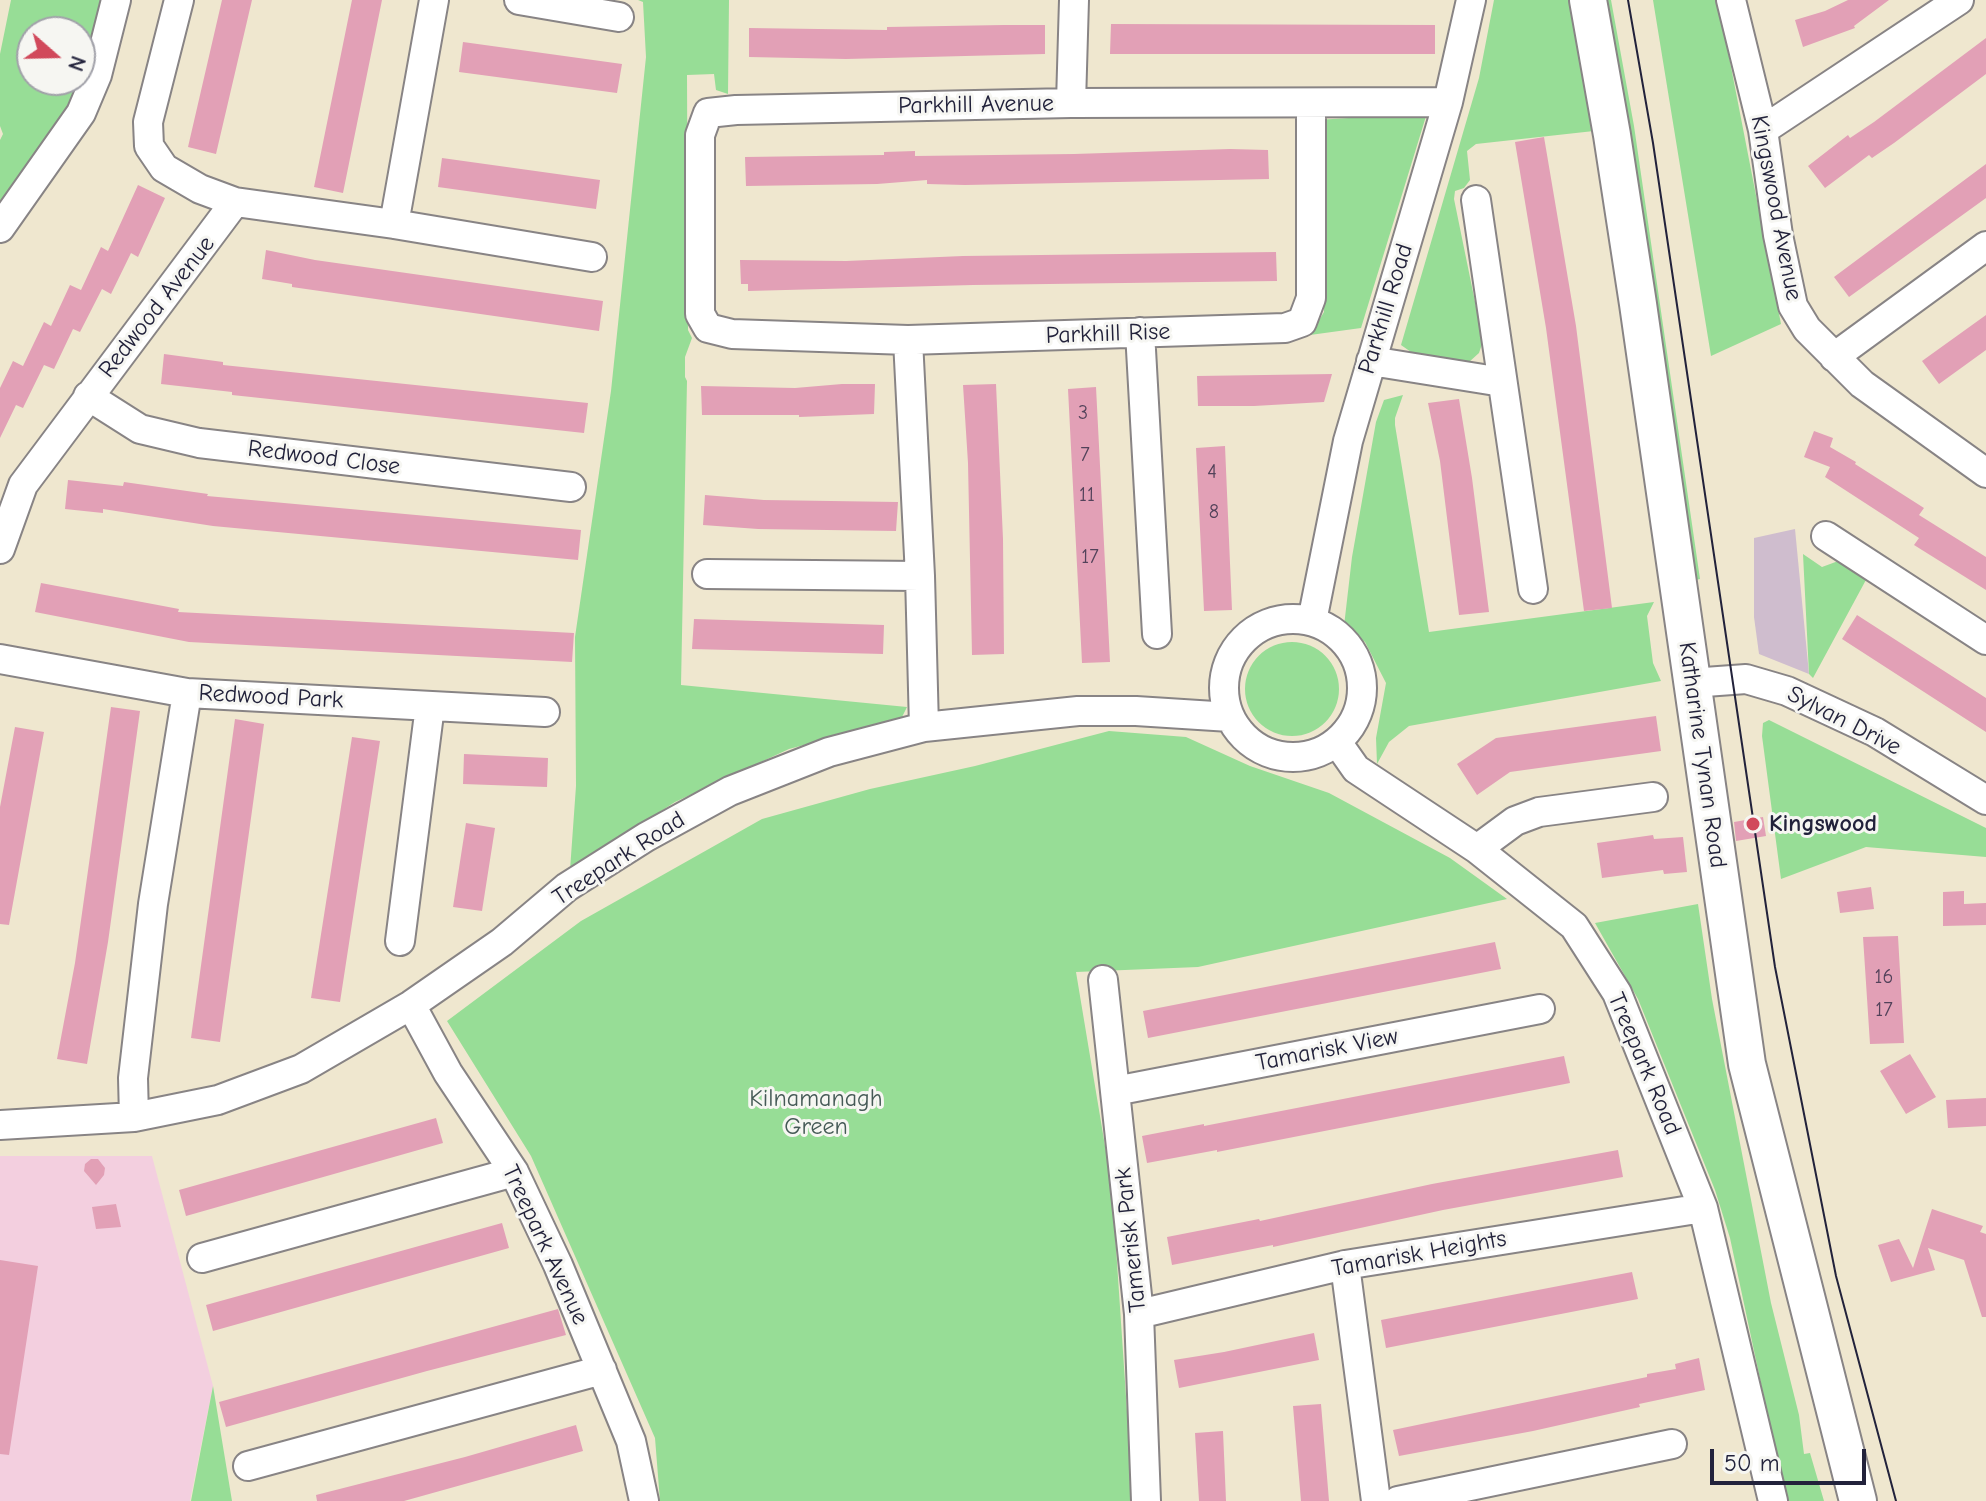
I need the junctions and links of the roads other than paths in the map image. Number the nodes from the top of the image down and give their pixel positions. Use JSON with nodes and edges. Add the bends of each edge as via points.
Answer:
{"nodes":[{"id":1,"x":116,"y":0,"type":"edge"},
{"id":2,"x":179,"y":0,"type":"edge"},
{"id":3,"x":434,"y":0,"type":"edge"},
{"id":4,"x":519,"y":0,"type":"edge"},
{"id":5,"x":1074,"y":0,"type":"edge"},
{"id":6,"x":1471,"y":0,"type":"edge"},
{"id":7,"x":1588,"y":0,"type":"edge"},
{"id":8,"x":1731,"y":0,"type":"edge"},
{"id":9,"x":1959,"y":0,"type":"edge"},
{"id":10,"x":619,"y":17,"type":"dead end"},
{"id":11,"x":1448,"y":102,"type":"junction"},
{"id":12,"x":1071,"y":103,"type":"junction"},
{"id":13,"x":1311,"y":103,"type":"junction"},
{"id":14,"x":1763,"y":130,"type":"junction"},
{"id":15,"x":1476,"y":200,"type":"dead end"},
{"id":16,"x":235,"y":202,"type":"junction"},
{"id":17,"x":394,"y":224,"type":"junction"},
{"id":18,"x":0,"y":228,"type":"edge"},
{"id":19,"x":1986,"y":246,"type":"edge"},
{"id":20,"x":592,"y":257,"type":"dead end"},
{"id":21,"x":700,"y":314,"type":"joint"},
{"id":22,"x":1140,"y":332,"type":"junction"},
{"id":23,"x":908,"y":340,"type":"junction"},
{"id":24,"x":1834,"y":357,"type":"junction"},
{"id":25,"x":1371,"y":361,"type":"junction"},
{"id":26,"x":1502,"y":382,"type":"junction"},
{"id":27,"x":88,"y":396,"type":"junction"},
{"id":28,"x":1986,"y":473,"type":"edge"},
{"id":29,"x":571,"y":487,"type":"dead end"},
{"id":30,"x":1826,"y":536,"type":"dead end"},
{"id":31,"x":0,"y":549,"type":"edge"},
{"id":32,"x":707,"y":574,"type":"dead end"},
{"id":33,"x":920,"y":576,"type":"junction"},
{"id":34,"x":1533,"y":589,"type":"dead end"},
{"id":35,"x":1312,"y":621,"type":"junction"},
{"id":36,"x":1157,"y":634,"type":"dead end"},
{"id":37,"x":1986,"y":640,"type":"edge"},
{"id":38,"x":0,"y":659,"type":"edge"},
{"id":39,"x":1691,"y":683,"type":"junction"},
{"id":40,"x":187,"y":693,"type":"junction"},
{"id":41,"x":430,"y":706,"type":"junction"},
{"id":42,"x":545,"y":712,"type":"dead end"},
{"id":43,"x":1230,"y":717,"type":"junction"},
{"id":44,"x":924,"y":727,"type":"junction"},
{"id":45,"x":1337,"y":742,"type":"junction"},
{"id":46,"x":1653,"y":797,"type":"dead end"},
{"id":47,"x":1986,"y":800,"type":"edge"},
{"id":48,"x":1477,"y":849,"type":"junction"},
{"id":49,"x":400,"y":941,"type":"dead end"},
{"id":50,"x":1103,"y":980,"type":"dead end"},
{"id":51,"x":411,"y":1005,"type":"junction"},
{"id":52,"x":1540,"y":1009,"type":"dead end"},
{"id":53,"x":1115,"y":1091,"type":"junction"},
{"id":54,"x":134,"y":1117,"type":"junction"},
{"id":55,"x":0,"y":1125,"type":"edge"},
{"id":56,"x":514,"y":1172,"type":"junction"},
{"id":57,"x":1703,"y":1208,"type":"junction"},
{"id":58,"x":202,"y":1258,"type":"dead end"},
{"id":59,"x":1345,"y":1265,"type":"junction"},
{"id":60,"x":1139,"y":1314,"type":"junction"},
{"id":61,"x":602,"y":1370,"type":"junction"},
{"id":62,"x":1672,"y":1444,"type":"dead end"},
{"id":63,"x":248,"y":1466,"type":"dead end"},
{"id":64,"x":644,"y":1501,"type":"edge"},
{"id":65,"x":1146,"y":1501,"type":"edge"},
{"id":66,"x":1376,"y":1501,"type":"edge"},
{"id":67,"x":1398,"y":1501,"type":"edge"},
{"id":68,"x":1773,"y":1501,"type":"edge"},
{"id":69,"x":1858,"y":1501,"type":"edge"}],
"edges":[{"from":1,"to":18,"type":"street","via":[[97,75],[81,113]]},
{"from":2,"to":16,"type":"street","via":[[148,122],[149,146],[164,168]]},
{"from":3,"to":17,"type":"street"},
{"from":4,"to":10,"type":"street"},
{"from":5,"to":12,"type":"street"},
{"from":6,"to":11,"type":"street","name":"Parkhill Road"},
{"from":7,"to":39,"type":"main road","name":"Katharine Tynan Road","via":[[1638,304]]},
{"from":8,"to":14,"type":"street","name":"Kingswood Avenue"},
{"from":9,"to":14,"type":"street"},
{"from":11,"to":13,"type":"street","name":"Parkhill Avenue"},
{"from":11,"to":25,"type":"street","name":"Parkhill Road"},
{"from":12,"to":13,"type":"street","name":"Parkhill Avenue"},
{"from":12,"to":21,"type":"street","name":"Parkhill Avenue","via":[[705,107],[700,135]]},
{"from":13,"to":22,"type":"street","name":"Parkhill Rise","via":[[1311,298],[1302,322],[1285,328]]},
{"from":14,"to":24,"type":"street","name":"Kingswood Avenue","via":[[1793,306]]},
{"from":15,"to":26,"type":"street"},
{"from":16,"to":17,"type":"street"},
{"from":16,"to":27,"type":"street","name":"Redwood Avenue"},
{"from":17,"to":20,"type":"street"},
{"from":19,"to":24,"type":"street"},
{"from":21,"to":23,"type":"street","name":"Parkhill Rise","via":[[708,328],[732,334]]},
{"from":22,"to":23,"type":"street","name":"Parkhill Rise"},
{"from":22,"to":36,"type":"street"},
{"from":23,"to":33,"type":"street"},
{"from":24,"to":28,"type":"street","name":"Kingswood Avenue","via":[[1862,384]]},
{"from":25,"to":26,"type":"street"},
{"from":25,"to":35,"type":"street","name":"Parkhill Road","via":[[1348,441]]},
{"from":26,"to":34,"type":"street"},
{"from":27,"to":29,"type":"street","name":"Redwood Close","via":[[140,429],[199,443]]},
{"from":27,"to":31,"type":"street","name":"Redwood Avenue","via":[[23,485]]},
{"from":30,"to":37,"type":"street"},
{"from":32,"to":33,"type":"street"},
{"from":33,"to":44,"type":"street"},
{"from":35,"to":43,"type":"street","via":[[1273,622],[1239,645],[1224,678]]},
{"from":35,"to":45,"type":"street","via":[[1343,639],[1362,675],[1360,709]]},
{"from":38,"to":40,"type":"street","name":"Redwood Park"},
{"from":39,"to":47,"type":"street","name":"Sylvan Drive","via":[[1746,679],[1793,694],[1875,732]]},
{"from":39,"to":69,"type":"main road","name":"Katharine Tynan Road","via":[[1747,1064]]},
{"from":40,"to":41,"type":"street","name":"Redwood Park"},
{"from":40,"to":54,"type":"street","via":[[153,904],[133,1078]]},
{"from":41,"to":42,"type":"street","name":"Redwood Park"},
{"from":41,"to":49,"type":"street"},
{"from":43,"to":44,"type":"street","name":"Treepark Road","via":[[1078,711]]},
{"from":43,"to":45,"type":"street","via":[[1249,742],[1288,758],[1309,756]]},
{"from":44,"to":51,"type":"street","name":"Treepark Road","via":[[829,752],[730,791],[567,887],[502,942]]},
{"from":45,"to":48,"type":"street","name":"Treepark Road","via":[[1356,769]]},
{"from":46,"to":48,"type":"street","via":[[1539,812],[1515,821]]},
{"from":48,"to":57,"type":"street","name":"Treepark Road","via":[[1574,926],[1617,993]]},
{"from":50,"to":53,"type":"street","name":"Tamerisk Park"},
{"from":51,"to":54,"type":"street","name":"Treepark Road","via":[[301,1069],[218,1100]]},
{"from":51,"to":56,"type":"street","name":"Treepark Avenue","via":[[448,1073]]},
{"from":52,"to":53,"type":"street","name":"Tamarisk View"},
{"from":53,"to":60,"type":"street","name":"Tamerisk Park"},
{"from":54,"to":55,"type":"street","name":"Treepark Road"},
{"from":56,"to":58,"type":"street"},
{"from":56,"to":61,"type":"street","name":"Treepark Avenue"},
{"from":57,"to":59,"type":"street","name":"Tamarisk Heights"},
{"from":57,"to":68,"type":"street","name":"Treepark Road"},
{"from":59,"to":60,"type":"street","name":"Tamarisk Heights"},
{"from":59,"to":66,"type":"street"},
{"from":60,"to":65,"type":"street","name":"Tamerisk Park"},
{"from":61,"to":63,"type":"street"},
{"from":61,"to":64,"type":"street","name":"Treepark Avenue","via":[[631,1441]]},
{"from":62,"to":67,"type":"street"}]}
